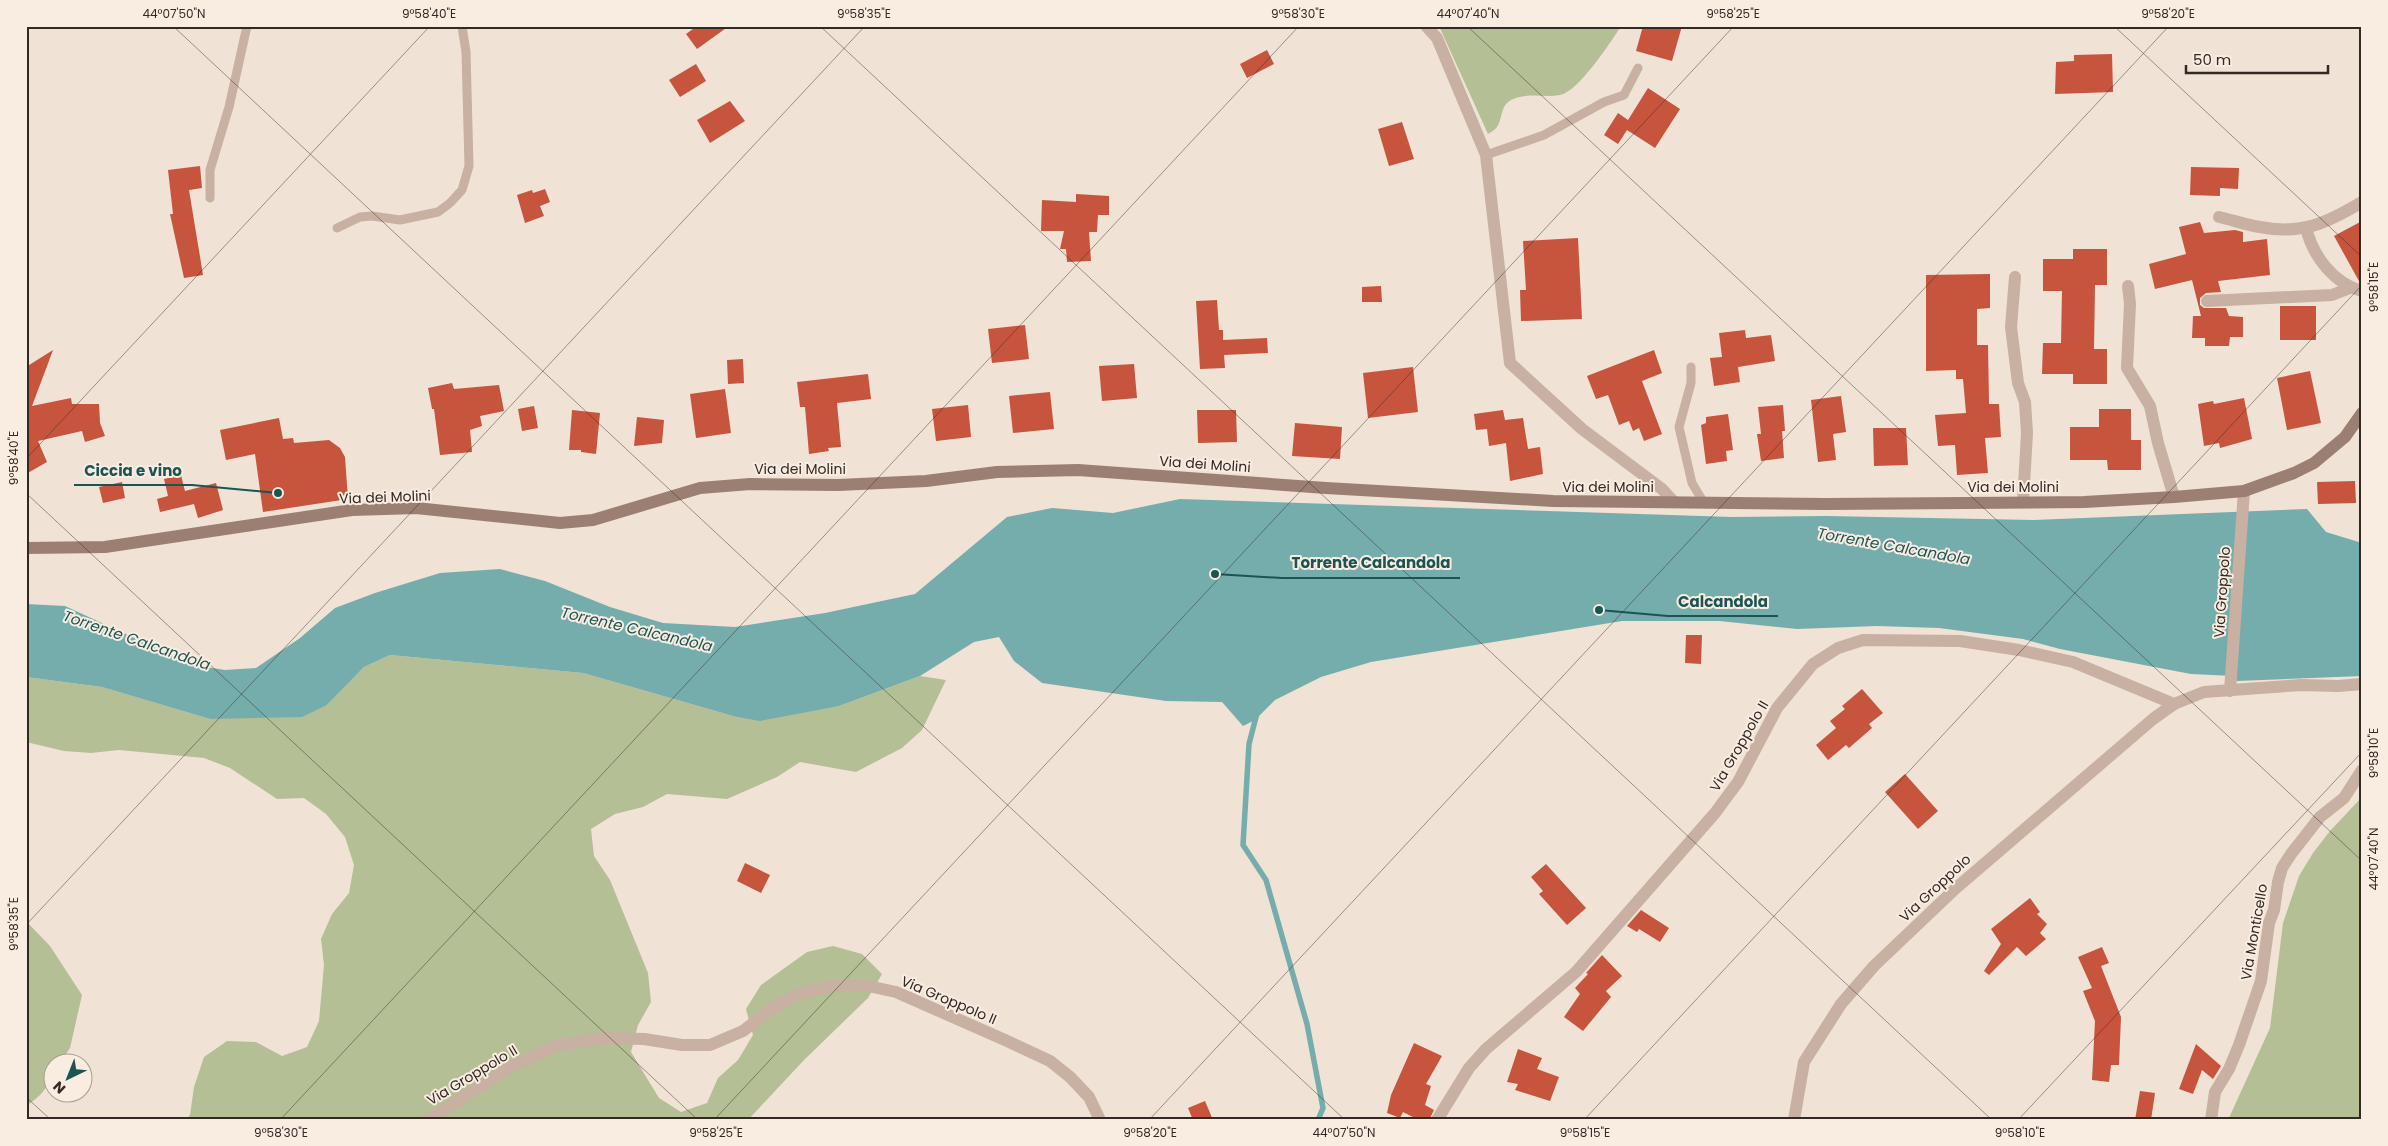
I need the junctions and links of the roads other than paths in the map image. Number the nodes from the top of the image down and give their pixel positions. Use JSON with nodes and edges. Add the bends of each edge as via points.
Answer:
{"nodes":[{"id":1,"x":247,"y":26,"type":"edge"},
{"id":2,"x":462,"y":26,"type":"edge"},
{"id":3,"x":1426,"y":26,"type":"edge"},
{"id":4,"x":1638,"y":68,"type":"dead end"},
{"id":5,"x":1486,"y":155,"type":"junction"},
{"id":6,"x":210,"y":198,"type":"dead end"},
{"id":7,"x":2362,"y":202,"type":"edge"},
{"id":8,"x":2219,"y":217,"type":"dead end"},
{"id":9,"x":337,"y":228,"type":"dead end"},
{"id":10,"x":2306,"y":228,"type":"junction"},
{"id":11,"x":2015,"y":277,"type":"dead end"},
{"id":12,"x":2128,"y":286,"type":"dead end"},
{"id":13,"x":2356,"y":290,"type":"edge"},
{"id":14,"x":2207,"y":301,"type":"dead end"},
{"id":15,"x":1691,"y":367,"type":"dead end"},
{"id":16,"x":2362,"y":413,"type":"edge"},
{"id":17,"x":2244,"y":491,"type":"junction"},
{"id":18,"x":2174,"y":497,"type":"junction"},
{"id":19,"x":1674,"y":502,"type":"junction"},
{"id":20,"x":2023,"y":502,"type":"junction"},
{"id":21,"x":1704,"y":503,"type":"junction"},
{"id":22,"x":26,"y":548,"type":"edge"},
{"id":23,"x":2362,"y":684,"type":"edge"},
{"id":24,"x":2230,"y":685,"type":"junction"},
{"id":25,"x":2174,"y":704,"type":"junction"},
{"id":26,"x":2362,"y":770,"type":"edge"},
{"id":27,"x":428,"y":1120,"type":"edge"},
{"id":28,"x":1100,"y":1120,"type":"edge"},
{"id":29,"x":1437,"y":1120,"type":"edge"},
{"id":30,"x":1794,"y":1120,"type":"edge"},
{"id":31,"x":2211,"y":1120,"type":"edge"}],
"edges":[{"from":1,"to":6,"type":"lane","via":[[210,170]]},
{"from":2,"to":9,"type":"lane","via":[[466,52],[469,166],[465,185],[450,204],[429,215],[400,220],[360,217]]},
{"from":3,"to":5,"type":"street","via":[[1436,38]]},
{"from":4,"to":5,"type":"lane","via":[[1624,96],[1604,102],[1544,135]]},
{"from":5,"to":19,"type":"street","via":[[1510,363],[1582,429],[1662,489]]},
{"from":7,"to":10,"type":"street","via":[[2331,221]]},
{"from":8,"to":10,"type":"street","via":[[2275,230]]},
{"from":10,"to":13,"type":"street","via":[[2318,256],[2335,276]]},
{"from":11,"to":20,"type":"street","via":[[2011,328],[2025,402],[2027,433]]},
{"from":12,"to":18,"type":"street","via":[[2128,368],[2150,406]]},
{"from":13,"to":14,"type":"street","via":[[2332,295]]},
{"from":15,"to":21,"type":"lane","via":[[1691,383],[1679,427],[1692,483]]},
{"from":16,"to":17,"type":"street","name":"Via dei Molini","via":[[2345,437],[2314,463],[2261,487]]},
{"from":17,"to":18,"type":"street","name":"Via dei Molini"},
{"from":17,"to":24,"type":"street","name":"Via Groppolo"},
{"from":18,"to":20,"type":"street","name":"Via dei Molini"},
{"from":19,"to":21,"type":"street","name":"Via dei Molini"},
{"from":19,"to":22,"type":"street","name":"Via dei Molini","via":[[1553,501],[1078,470],[997,472],[926,481],[700,488],[584,521],[560,522],[416,508],[352,510],[105,547]]},
{"from":20,"to":21,"type":"street","name":"Via dei Molini"},
{"from":23,"to":24,"type":"street","name":"Via Groppolo"},
{"from":24,"to":25,"type":"street","name":"Via Groppolo"},
{"from":25,"to":29,"type":"street","name":"Via Groppolo II","via":[[2073,662],[2019,650],[1960,641],[1863,640],[1838,648],[1812,664],[1777,708],[1738,782],[1715,813],[1576,972],[1486,1049],[1469,1068]]},
{"from":25,"to":30,"type":"street","name":"Via Groppolo","via":[[1955,889],[1874,966],[1841,1004],[1804,1062]]},
{"from":26,"to":31,"type":"street","name":"Via Monticello","via":[[2344,798],[2320,817],[2282,868],[2269,923],[2261,981],[2239,1045],[2215,1092]]},
{"from":27,"to":28,"type":"street","name":"Via Groppolo II","via":[[507,1069],[558,1045],[605,1038],[710,1045],[743,1031],[796,995],[831,986],[868,986],[896,992],[1050,1061],[1089,1097]]}]}
